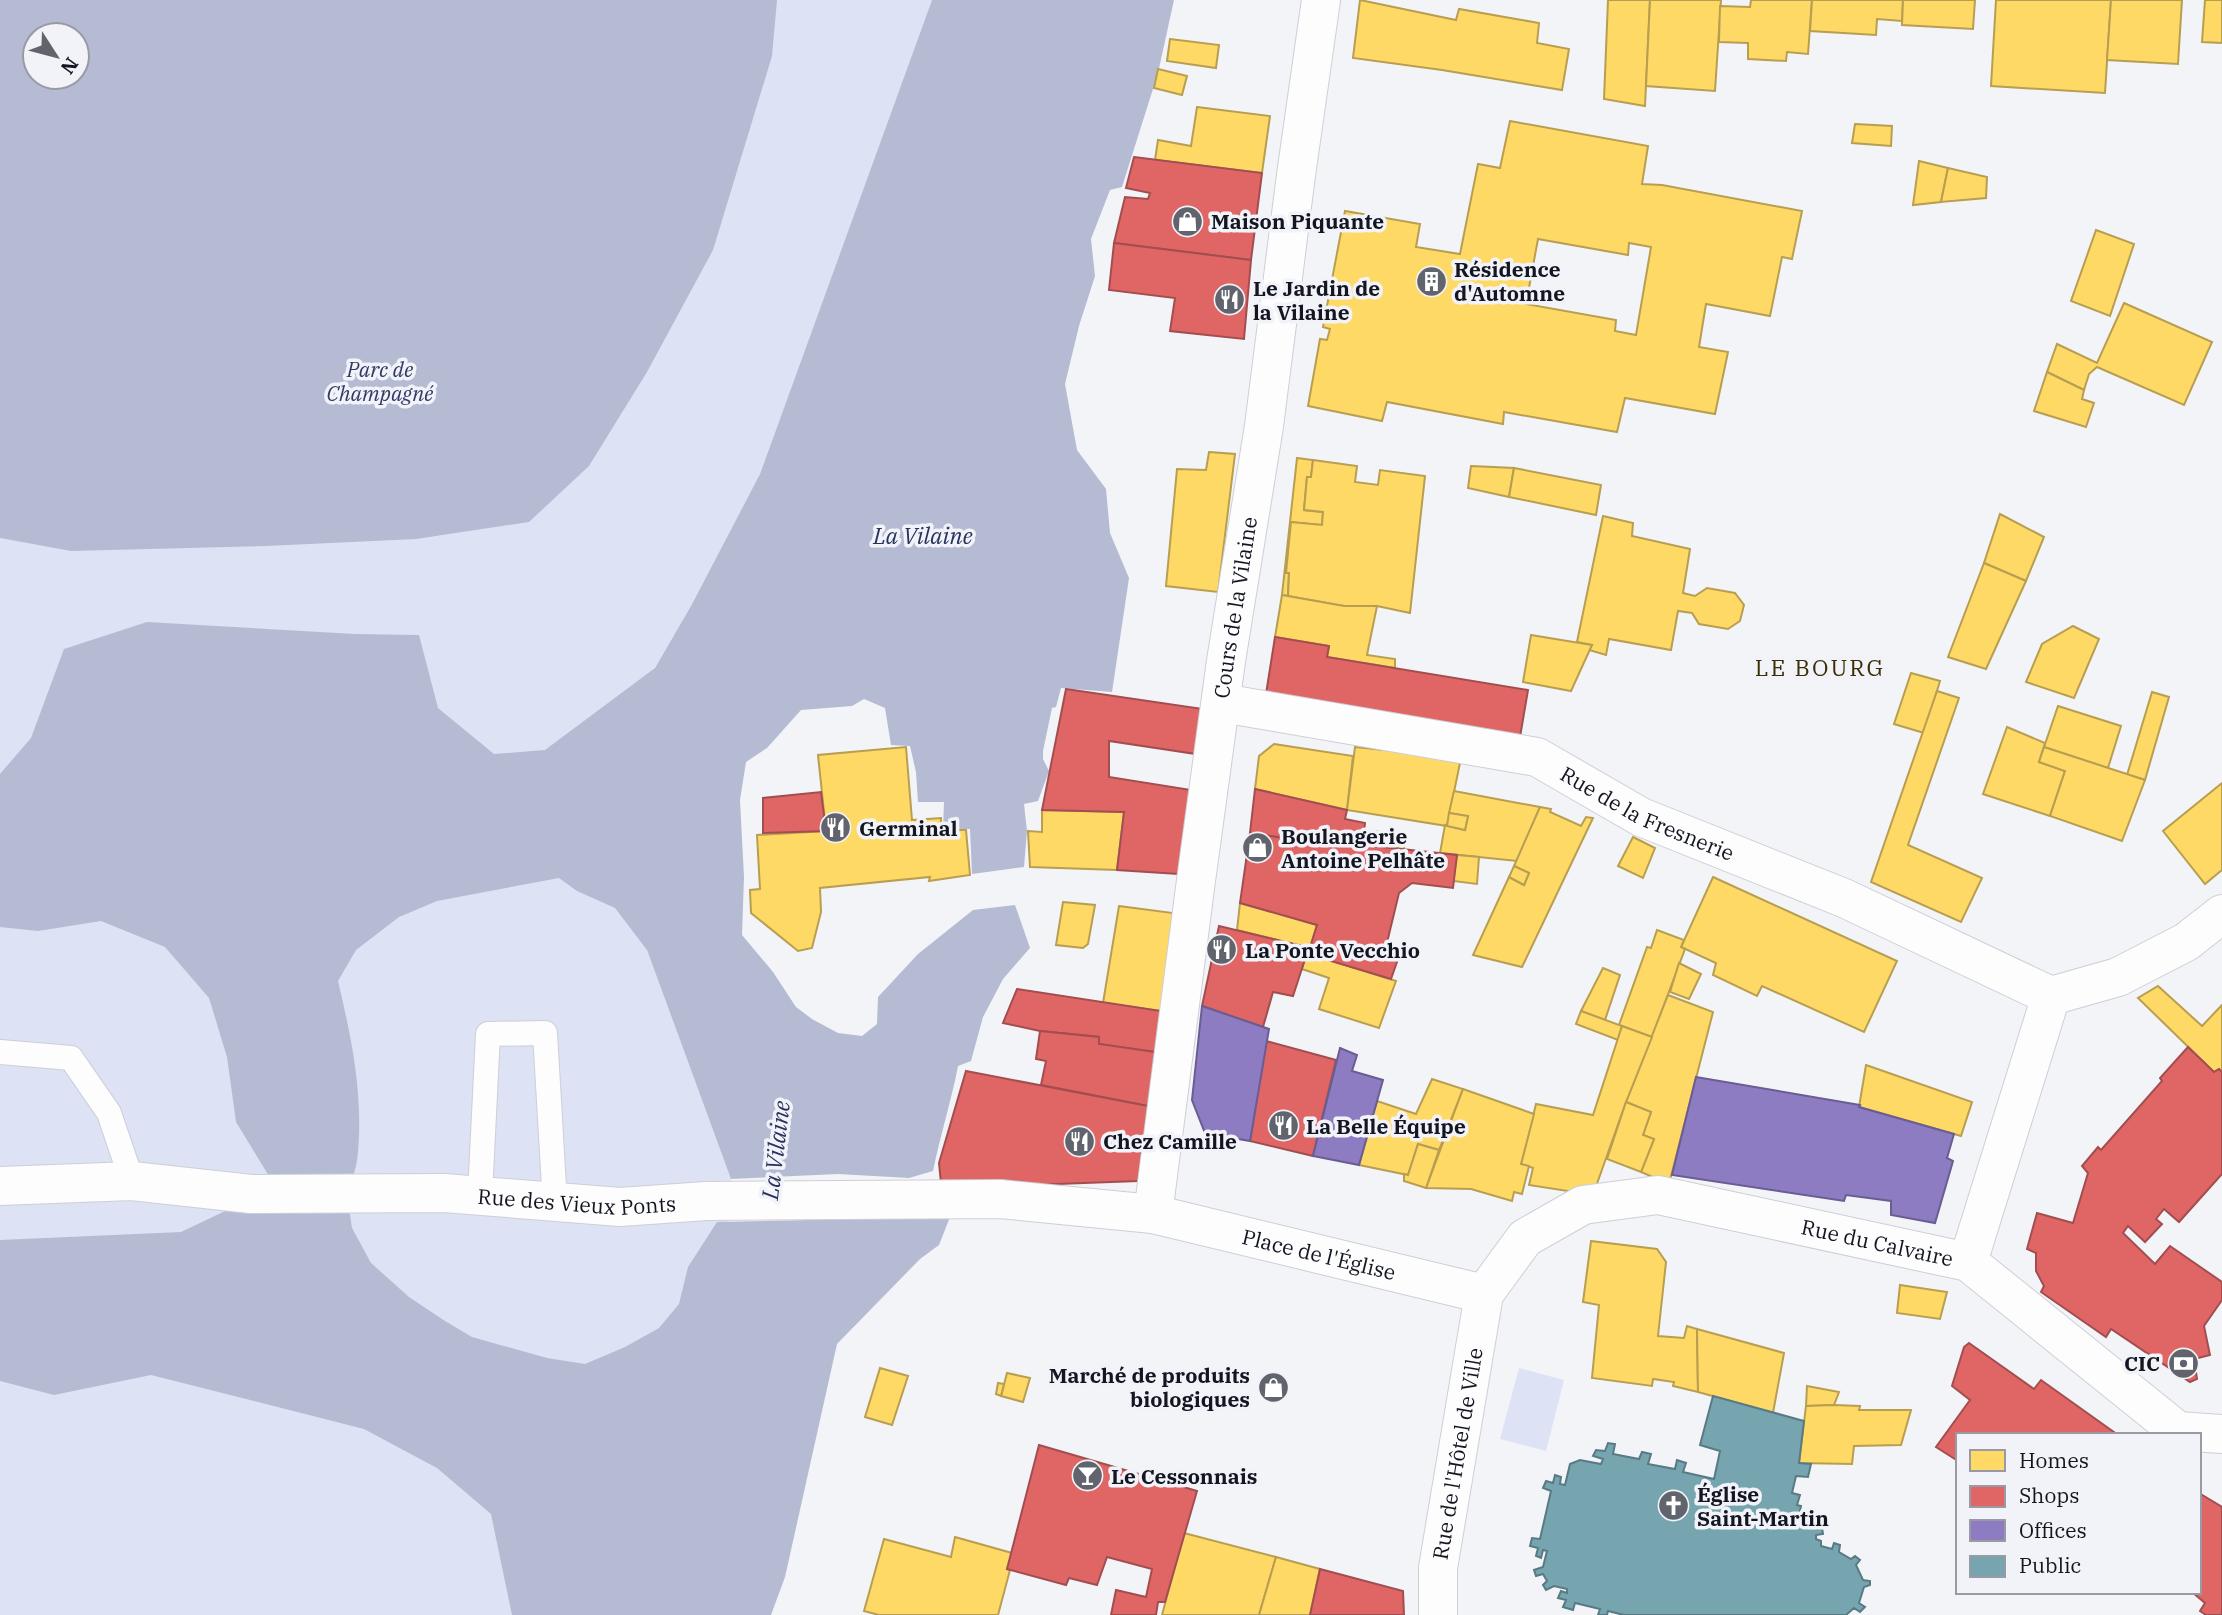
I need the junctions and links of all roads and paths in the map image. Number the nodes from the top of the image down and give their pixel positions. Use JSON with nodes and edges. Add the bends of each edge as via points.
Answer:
{"nodes":[{"id":1,"x":1321,"y":0,"type":"edge"},
{"id":2,"x":1222,"y":704,"type":"junction"},
{"id":3,"x":2222,"y":914,"type":"edge"},
{"id":4,"x":2051,"y":996,"type":"junction"},
{"id":5,"x":0,"y":1052,"type":"edge"},
{"id":6,"x":132,"y":1181,"type":"junction"},
{"id":7,"x":0,"y":1186,"type":"edge"},
{"id":8,"x":480,"y":1195,"type":"junction"},
{"id":9,"x":555,"y":1204,"type":"junction"},
{"id":10,"x":1153,"y":1214,"type":"junction"},
{"id":11,"x":1968,"y":1262,"type":"junction"},
{"id":12,"x":1484,"y":1294,"type":"junction"},
{"id":13,"x":2200,"y":1433,"type":"edge"},
{"id":14,"x":2201,"y":1433,"type":"edge"},
{"id":15,"x":2222,"y":1434,"type":"edge"},
{"id":16,"x":1438,"y":1615,"type":"edge"}],
"edges":[{"from":1,"to":2,"type":"street","name":"Cours de la Vilaine"},
{"from":2,"to":4,"type":"street","name":"Rue de la Fresnerie","via":[[1537,757],[1641,817],[1844,898]]},
{"from":2,"to":10,"type":"street","name":"Cours de la Vilaine"},
{"from":3,"to":4,"type":"street","via":[[2186,942],[2118,978]]},
{"from":4,"to":11,"type":"street","name":"Rue du Calvaire"},
{"from":5,"to":6,"type":"lane","via":[[71,1058],[109,1113]]},
{"from":6,"to":7,"type":"street","name":"Rue des Vieux Ponts"},
{"from":6,"to":8,"type":"street","name":"Rue des Vieux Ponts","via":[[251,1194]]},
{"from":8,"to":9,"type":"street","name":"Rue des Vieux Ponts"},
{"from":8,"to":9,"type":"lane","via":[[488,1034],[545,1033]]},
{"from":9,"to":10,"type":"street","name":"Rue des Vieux Ponts","via":[[620,1207],[706,1201],[1000,1199]]},
{"from":10,"to":12,"type":"street","name":"Place de l'Église"},
{"from":11,"to":12,"type":"street","name":"Rue du Calvaire","via":[[1658,1195],[1583,1205],[1525,1238]]},
{"from":11,"to":13,"type":"street","via":[[2178,1432]]},
{"from":12,"to":16,"type":"street","name":"Rue de l'Hôtel de Ville","via":[[1437,1569]]},
{"from":14,"to":15,"type":"street"}]}
